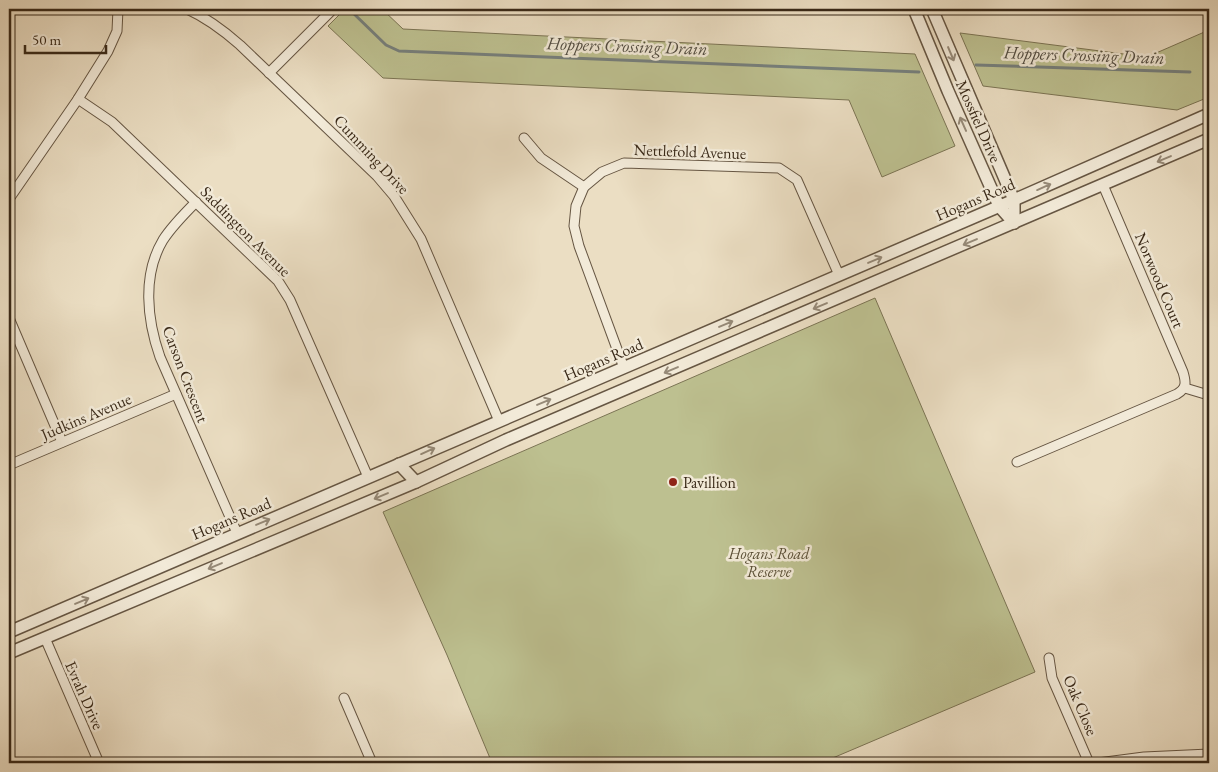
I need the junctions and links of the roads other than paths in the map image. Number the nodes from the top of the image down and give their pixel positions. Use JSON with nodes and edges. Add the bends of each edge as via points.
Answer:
{"nodes":[{"id":1,"x":118,"y":9,"type":"edge"},
{"id":2,"x":187,"y":9,"type":"edge"},
{"id":3,"x":333,"y":9,"type":"edge"},
{"id":4,"x":914,"y":9,"type":"edge"},
{"id":5,"x":932,"y":9,"type":"edge"},
{"id":6,"x":269,"y":73,"type":"junction"},
{"id":7,"x":78,"y":99,"type":"junction"},
{"id":8,"x":1209,"y":114,"type":"edge"},
{"id":9,"x":524,"y":138,"type":"dead end"},
{"id":10,"x":1209,"y":139,"type":"edge"},
{"id":11,"x":1103,"y":185,"type":"junction"},
{"id":12,"x":584,"y":187,"type":"junction"},
{"id":13,"x":9,"y":199,"type":"edge"},
{"id":14,"x":1014,"y":200,"type":"junction"},
{"id":15,"x":196,"y":202,"type":"junction"},
{"id":16,"x":999,"y":206,"type":"junction"},
{"id":17,"x":1014,"y":223,"type":"junction"},
{"id":18,"x":840,"y":275,"type":"junction"},
{"id":19,"x":9,"y":318,"type":"edge"},
{"id":20,"x":624,"y":368,"type":"junction"},
{"id":21,"x":1185,"y":388,"type":"junction"},
{"id":22,"x":176,"y":394,"type":"junction"},
{"id":23,"x":1205,"y":394,"type":"dead end"},
{"id":24,"x":499,"y":421,"type":"junction"},
{"id":25,"x":506,"y":440,"type":"junction"},
{"id":26,"x":62,"y":442,"type":"junction"},
{"id":27,"x":1018,"y":462,"type":"dead end"},
{"id":28,"x":399,"y":464,"type":"junction"},
{"id":29,"x":9,"y":465,"type":"edge"},
{"id":30,"x":368,"y":477,"type":"junction"},
{"id":31,"x":416,"y":482,"type":"junction"},
{"id":32,"x":237,"y":533,"type":"junction"},
{"id":33,"x":37,"y":620,"type":"junction"},
{"id":34,"x":9,"y":632,"type":"edge"},
{"id":35,"x":45,"y":638,"type":"junction"},
{"id":36,"x":9,"y":653,"type":"edge"},
{"id":37,"x":1048,"y":658,"type":"dead end"},
{"id":38,"x":344,"y":698,"type":"dead end"},
{"id":39,"x":1209,"y":754,"type":"edge"},
{"id":40,"x":99,"y":763,"type":"edge"},
{"id":41,"x":372,"y":763,"type":"edge"},
{"id":42,"x":1089,"y":763,"type":"edge"},
{"id":43,"x":1098,"y":763,"type":"edge"}],
"edges":[{"from":1,"to":7,"type":"street","via":[[114,39]]},
{"from":2,"to":6,"type":"street","name":"Cumming Drive","via":[[222,29]]},
{"from":3,"to":6,"type":"street"},
{"from":16,"to":4,"type":"street","name":"Mossfiel Drive","one_way":true},
{"from":5,"to":14,"type":"street","name":"Mossfiel Drive","one_way":true},
{"from":6,"to":24,"type":"street","name":"Cumming Drive","via":[[377,176],[408,216],[433,265]]},
{"from":7,"to":13,"type":"street"},
{"from":7,"to":15,"type":"street","name":"Saddington Avenue","via":[[112,122]]},
{"from":14,"to":8,"type":"street","name":"Hogans Road","one_way":true},
{"from":9,"to":12,"type":"street","via":[[540,158]]},
{"from":10,"to":11,"type":"street","one_way":true},
{"from":11,"to":17,"type":"street"},
{"from":11,"to":21,"type":"street","name":"Norwood Court","via":[[1183,372]]},
{"from":12,"to":18,"type":"street","name":"Nettlefold Avenue","via":[[602,172],[624,163],[779,168],[797,180]]},
{"from":12,"to":20,"type":"street","via":[[576,206],[574,226]]},
{"from":14,"to":16,"type":"street","name":"Hogans Road"},
{"from":14,"to":17,"type":"street","name":"Mossfiel Drive"},
{"from":15,"to":22,"type":"street","name":"Carson Crescent","via":[[162,242],[155,258],[148,297],[152,336]]},
{"from":15,"to":30,"type":"street","name":"Saddington Avenue","via":[[278,281],[290,300]]},
{"from":16,"to":17,"type":"street","name":"Mossfiel Drive"},
{"from":18,"to":16,"type":"street","name":"Hogans Road","one_way":true},
{"from":17,"to":25,"type":"street","one_way":true},
{"from":20,"to":18,"type":"street","name":"Hogans Road","one_way":true},
{"from":19,"to":26,"type":"street"},
{"from":24,"to":20,"type":"street","name":"Hogans Road","one_way":true},
{"from":21,"to":23,"type":"street"},
{"from":21,"to":27,"type":"street"},
{"from":22,"to":26,"type":"street","name":"Judkins Avenue"},
{"from":22,"to":32,"type":"street","name":"Carson Crescent"},
{"from":24,"to":25,"type":"street"},
{"from":28,"to":24,"type":"street","name":"Hogans Road","one_way":true},
{"from":25,"to":31,"type":"street"},
{"from":26,"to":29,"type":"street","name":"Judkins Avenue"},
{"from":28,"to":30,"type":"street","name":"Hogans Road"},
{"from":28,"to":31,"type":"street"},
{"from":32,"to":30,"type":"street","name":"Hogans Road","one_way":true},
{"from":31,"to":35,"type":"street","one_way":true},
{"from":33,"to":32,"type":"street","name":"Hogans Road","one_way":true},
{"from":33,"to":34,"type":"street","name":"Hogans Road"},
{"from":33,"to":35,"type":"street"},
{"from":35,"to":36,"type":"street"},
{"from":35,"to":40,"type":"street","name":"Evrah Drive"},
{"from":37,"to":42,"type":"street","name":"Oak Close","via":[[1052,678]]},
{"from":38,"to":41,"type":"street"},
{"from":39,"to":43,"type":"street"}]}
